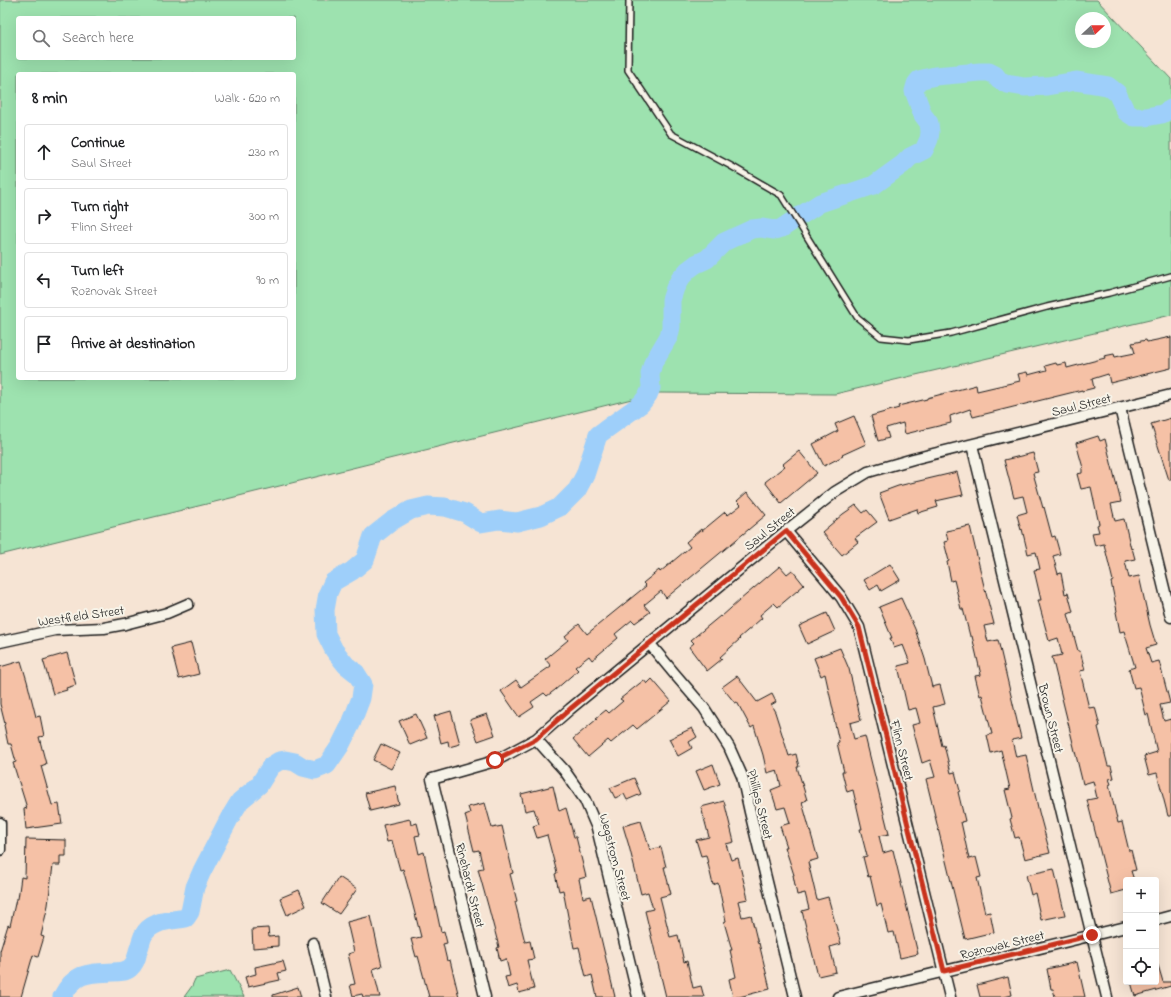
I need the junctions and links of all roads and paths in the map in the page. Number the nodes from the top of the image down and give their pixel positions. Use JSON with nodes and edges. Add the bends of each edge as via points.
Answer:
{"nodes":[{"id":1,"x":629,"y":0,"type":"edge"},
{"id":2,"x":1171,"y":276,"type":"edge"},
{"id":3,"x":1171,"y":395,"type":"edge"},
{"id":4,"x":1120,"y":408,"type":"junction"},
{"id":5,"x":972,"y":445,"type":"junction"},
{"id":6,"x":786,"y":531,"type":"junction"},
{"id":7,"x":188,"y":604,"type":"dead end"},
{"id":8,"x":1171,"y":617,"type":"edge"},
{"id":9,"x":0,"y":642,"type":"edge"},
{"id":10,"x":649,"y":643,"type":"junction"},
{"id":11,"x":536,"y":739,"type":"junction"},
{"id":12,"x":432,"y":779,"type":"joint"},
{"id":13,"x":0,"y":823,"type":"edge"},
{"id":14,"x":0,"y":850,"type":"edge"},
{"id":15,"x":1171,"y":916,"type":"edge"},
{"id":16,"x":1159,"y":919,"type":"edge"},
{"id":17,"x":1123,"y":928,"type":"edge"},
{"id":18,"x":1092,"y":935,"type":"junction"},
{"id":19,"x":313,"y":943,"type":"dead end"},
{"id":20,"x":944,"y":971,"type":"junction"},
{"id":21,"x":326,"y":997,"type":"edge"},
{"id":22,"x":485,"y":997,"type":"edge"},
{"id":23,"x":638,"y":997,"type":"edge"},
{"id":24,"x":795,"y":997,"type":"edge"},
{"id":25,"x":838,"y":997,"type":"edge"},
{"id":26,"x":950,"y":997,"type":"edge"},
{"id":27,"x":1107,"y":997,"type":"edge"}],
"edges":[{"from":1,"to":2,"type":"lane","via":[[628,70],[671,134],[781,195],[857,318],[881,338],[909,340],[951,333]]},
{"from":3,"to":4,"type":"street","name":"Saul Street"},
{"from":4,"to":5,"type":"street","name":"Saul Street"},
{"from":4,"to":8,"type":"street"},
{"from":5,"to":6,"type":"street","name":"Saul Street","via":[[868,472],[835,492]]},
{"from":5,"to":18,"type":"street","name":"Brown Street"},
{"from":6,"to":10,"type":"street","name":"Saul Street"},
{"from":6,"to":20,"type":"street","name":"Flinn Street","via":[[841,597],[859,627]]},
{"from":7,"to":9,"type":"street","name":"Westfield Street","via":[[167,613],[125,624],[104,628],[55,630]]},
{"from":10,"to":11,"type":"street","name":"Saul Street"},
{"from":10,"to":24,"type":"street","name":"Phillips Street","via":[[704,708],[729,748],[742,776]]},
{"from":11,"to":12,"type":"street","name":"Saul Street","via":[[495,760]]},
{"from":11,"to":23,"type":"street","name":"Wegstrom Street","via":[[564,770],[585,800],[596,828]]},
{"from":12,"to":22,"type":"street","name":"Rinehardt Street"},
{"from":13,"to":14,"type":"street"},
{"from":15,"to":16,"type":"street"},
{"from":17,"to":18,"type":"street","name":"Roznovak Street"},
{"from":18,"to":20,"type":"street","name":"Roznovak Street"},
{"from":18,"to":27,"type":"street","name":"Brown Street"},
{"from":19,"to":21,"type":"street"},
{"from":20,"to":25,"type":"street","name":"Roznovak Street"},
{"from":20,"to":26,"type":"street","name":"Flinn Street"}]}
